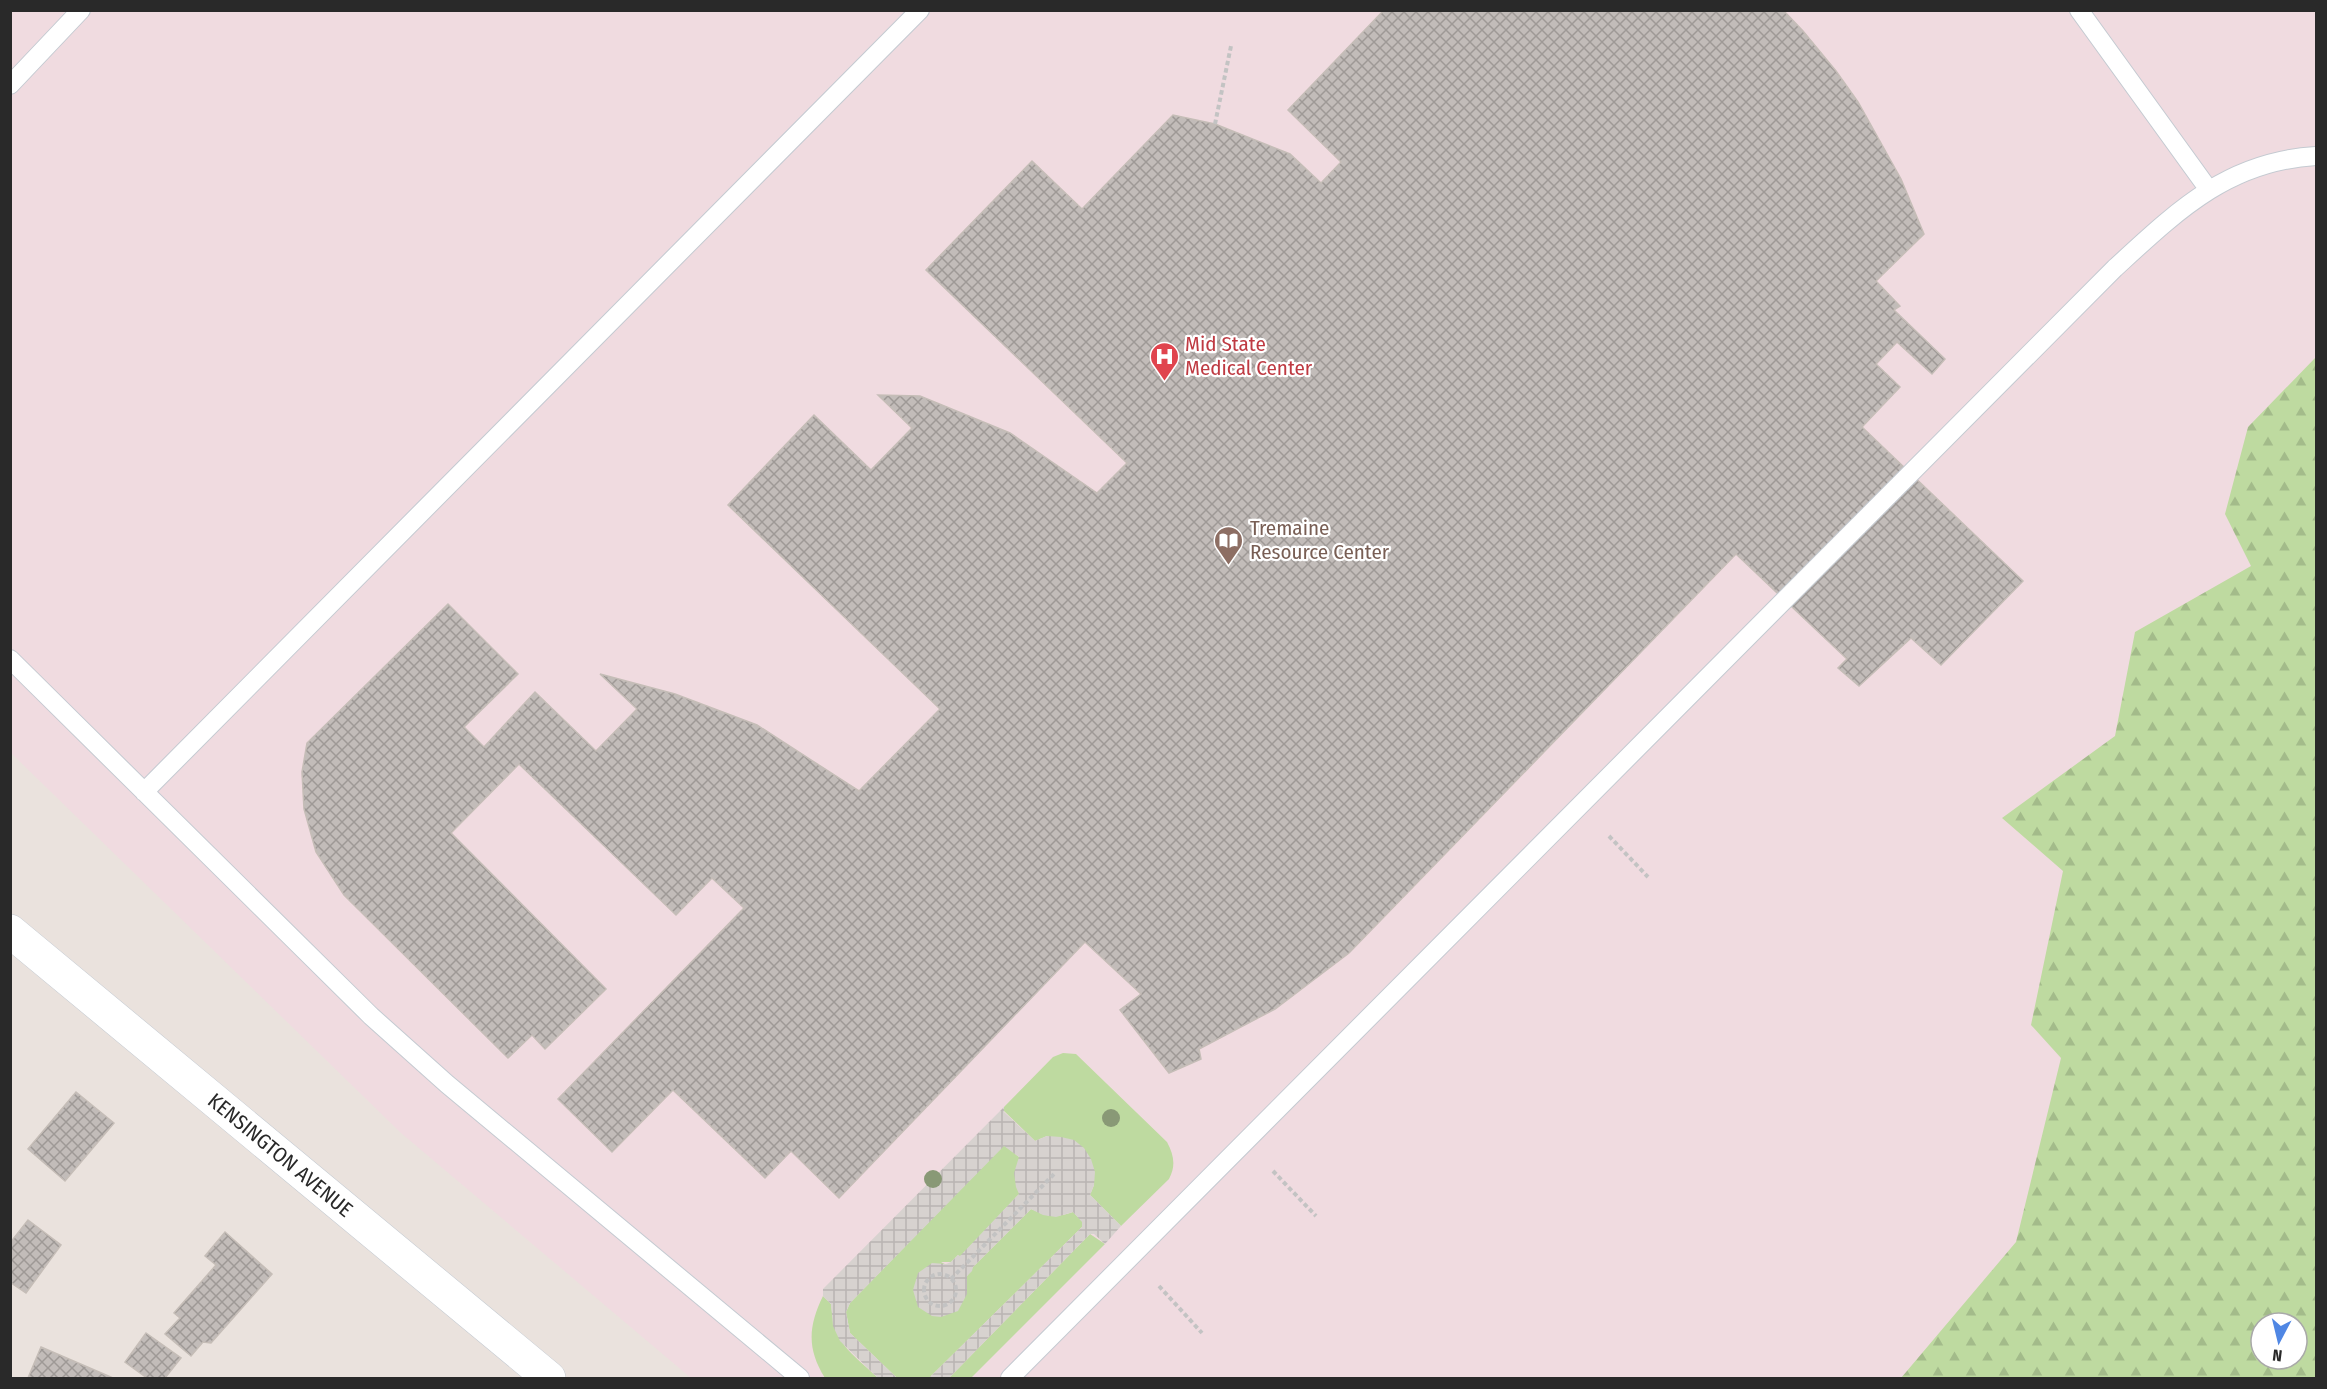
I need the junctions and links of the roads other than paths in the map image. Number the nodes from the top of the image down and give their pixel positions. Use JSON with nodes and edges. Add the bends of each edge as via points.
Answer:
{"nodes":[{"id":1,"x":81,"y":10,"type":"edge"},
{"id":2,"x":920,"y":10,"type":"edge"},
{"id":3,"x":2079,"y":10,"type":"edge"},
{"id":4,"x":10,"y":84,"type":"edge"},
{"id":5,"x":2316,"y":156,"type":"edge"},
{"id":6,"x":2209,"y":190,"type":"junction"},
{"id":7,"x":10,"y":659,"type":"edge"},
{"id":8,"x":144,"y":792,"type":"junction"},
{"id":9,"x":10,"y":931,"type":"edge"},
{"id":10,"x":549,"y":1378,"type":"edge"},
{"id":11,"x":800,"y":1378,"type":"edge"},
{"id":12,"x":1010,"y":1378,"type":"edge"}],
"edges":[{"from":1,"to":4,"type":"lane"},
{"from":2,"to":8,"type":"lane"},
{"from":3,"to":6,"type":"lane"},
{"from":5,"to":6,"type":"lane","via":[[2262,164]]},
{"from":6,"to":12,"type":"lane","via":[[2165,223],[2101,282]]},
{"from":7,"to":8,"type":"lane"},
{"from":8,"to":11,"type":"lane","via":[[371,1016]]},
{"from":9,"to":10,"type":"main road","name":"KENSINGTON AVENUE"}]}
